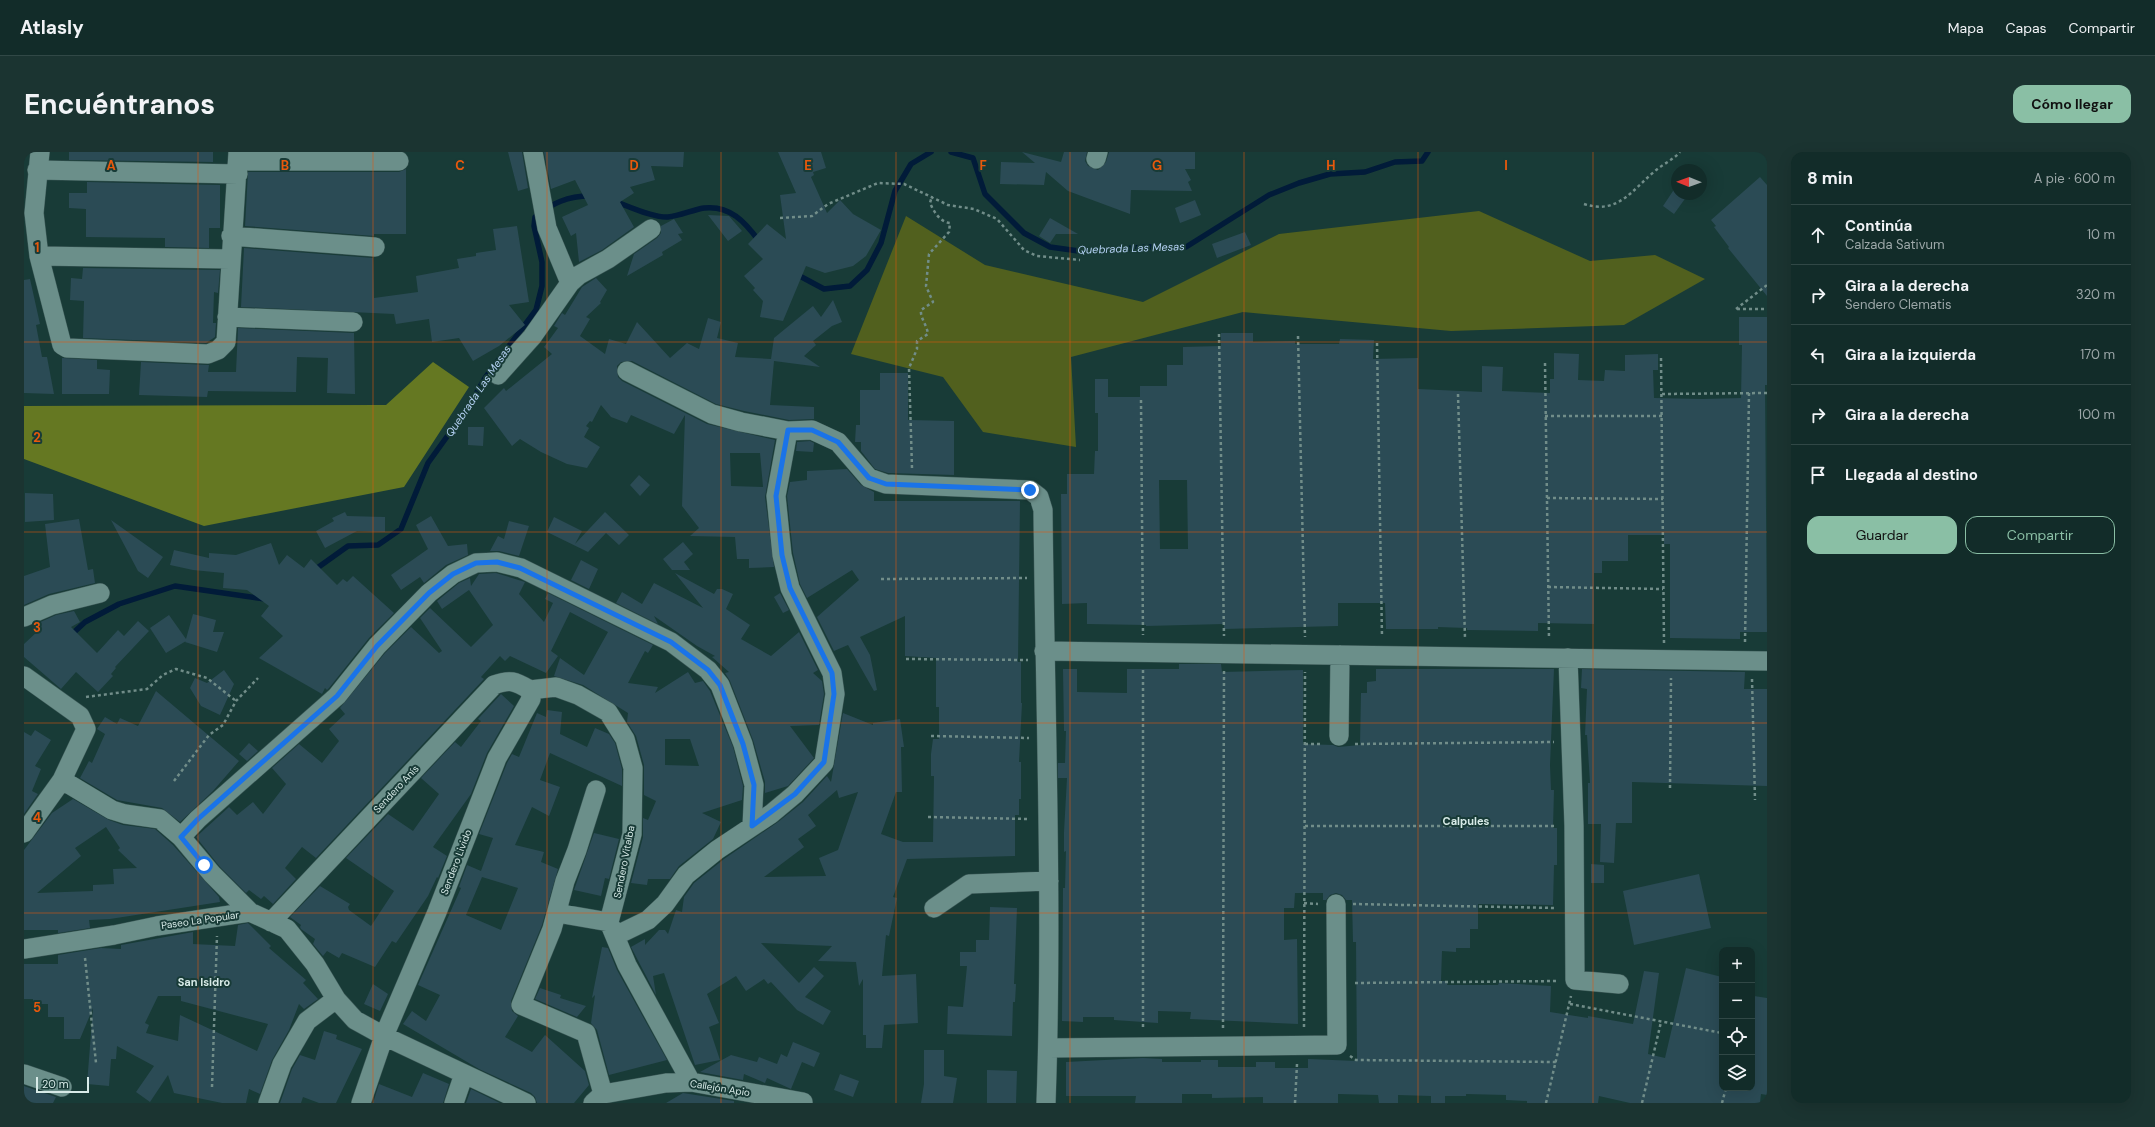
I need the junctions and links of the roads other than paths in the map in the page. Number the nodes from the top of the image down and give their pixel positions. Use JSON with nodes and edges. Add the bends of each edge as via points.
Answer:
{"nodes":[{"id":1,"x":532,"y":152,"type":"edge"},
{"id":2,"x":39,"y":161,"type":"edge"},
{"id":3,"x":399,"y":161,"type":"dead end"},
{"id":4,"x":238,"y":162,"type":"edge"},
{"id":5,"x":651,"y":229,"type":"dead end"},
{"id":6,"x":231,"y":236,"type":"junction"},
{"id":7,"x":376,"y":247,"type":"dead end"},
{"id":8,"x":39,"y":256,"type":"junction"},
{"id":9,"x":230,"y":259,"type":"junction"},
{"id":10,"x":570,"y":283,"type":"junction"},
{"id":11,"x":227,"y":317,"type":"junction"},
{"id":12,"x":353,"y":322,"type":"dead end"},
{"id":13,"x":627,"y":370,"type":"dead end"},
{"id":14,"x":498,"y":375,"type":"dead end"},
{"id":15,"x":788,"y":430,"type":"junction"},
{"id":16,"x":100,"y":593,"type":"dead end"},
{"id":17,"x":24,"y":617,"type":"edge"},
{"id":18,"x":1340,"y":655,"type":"junction"},
{"id":19,"x":1044,"y":656,"type":"junction"},
{"id":20,"x":1568,"y":658,"type":"junction"},
{"id":21,"x":1754,"y":661,"type":"edge"},
{"id":22,"x":24,"y":676,"type":"edge"},
{"id":23,"x":530,"y":690,"type":"junction"},
{"id":24,"x":1340,"y":741,"type":"road end"},
{"id":25,"x":62,"y":780,"type":"junction"},
{"id":26,"x":596,"y":790,"type":"dead end"},
{"id":27,"x":752,"y":826,"type":"junction"},
{"id":28,"x":24,"y":833,"type":"edge"},
{"id":29,"x":181,"y":837,"type":"junction"},
{"id":30,"x":1049,"y":881,"type":"junction"},
{"id":31,"x":1336,"y":904,"type":"road end"},
{"id":32,"x":934,"y":908,"type":"dead end"},
{"id":33,"x":250,"y":912,"type":"junction"},
{"id":34,"x":557,"y":913,"type":"junction"},
{"id":35,"x":271,"y":922,"type":"junction"},
{"id":36,"x":612,"y":929,"type":"junction"},
{"id":37,"x":24,"y":949,"type":"edge"},
{"id":38,"x":1619,"y":984,"type":"dead end"},
{"id":39,"x":336,"y":999,"type":"junction"},
{"id":40,"x":384,"y":1036,"type":"junction"},
{"id":41,"x":1048,"y":1048,"type":"junction"},
{"id":42,"x":24,"y":1074,"type":"edge"},
{"id":43,"x":464,"y":1074,"type":"junction"},
{"id":44,"x":691,"y":1082,"type":"junction"},
{"id":45,"x":62,"y":1087,"type":"dead end"},
{"id":46,"x":598,"y":1098,"type":"edge"},
{"id":47,"x":803,"y":1102,"type":"edge"},
{"id":48,"x":268,"y":1103,"type":"edge"},
{"id":49,"x":361,"y":1103,"type":"edge"},
{"id":50,"x":454,"y":1103,"type":"edge"},
{"id":51,"x":526,"y":1103,"type":"edge"},
{"id":52,"x":1046,"y":1103,"type":"edge"}],
"edges":[{"from":1,"to":10,"type":"street","via":[[548,228]]},
{"from":2,"to":4,"type":"street"},
{"from":2,"to":8,"type":"street","via":[[34,213]]},
{"from":3,"to":4,"type":"street"},
{"from":4,"to":6,"type":"street"},
{"from":5,"to":10,"type":"street"},
{"from":6,"to":7,"type":"street"},
{"from":6,"to":9,"type":"street"},
{"from":8,"to":9,"type":"street"},
{"from":8,"to":11,"type":"street","via":[[62,345],[67,348],[208,354],[218,350],[226,342]]},
{"from":9,"to":11,"type":"street"},
{"from":10,"to":14,"type":"street","via":[[532,337]]},
{"from":11,"to":12,"type":"street"},
{"from":13,"to":15,"type":"street","via":[[712,414]]},
{"from":15,"to":19,"type":"street","via":[[812,430],[838,442],[869,478],[886,484],[1030,490],[1039,497],[1043,510]]},
{"from":15,"to":27,"type":"street","via":[[776,496],[782,555],[790,588],[832,673],[834,694],[824,762],[795,794]]},
{"from":16,"to":17,"type":"street","via":[[52,605]]},
{"from":18,"to":19,"type":"street","via":[[1143,653]]},
{"from":18,"to":20,"type":"street"},
{"from":18,"to":24,"type":"street"},
{"from":19,"to":30,"type":"street","via":[[1048,739]]},
{"from":20,"to":21,"type":"street"},
{"from":20,"to":38,"type":"street","via":[[1574,826],[1575,980]]},
{"from":22,"to":25,"type":"street","via":[[80,716],[86,729]]},
{"from":23,"to":35,"type":"street","name":"Sendero Anís","via":[[518,682],[506,680],[494,685]]},
{"from":23,"to":36,"type":"street","name":"Sendero Vitalba","via":[[556,687],[578,695],[608,712],[625,739],[633,768],[632,834]]},
{"from":23,"to":40,"type":"street","name":"Sendero Livido","via":[[531,699],[497,758],[437,912]]},
{"from":25,"to":28,"type":"street"},
{"from":25,"to":29,"type":"street","via":[[112,810],[160,819]]},
{"from":26,"to":34,"type":"street","via":[[565,881]]},
{"from":27,"to":29,"type":"street","via":[[754,785],[743,744],[720,685],[708,670],[671,642],[520,568],[497,562],[476,563],[453,574],[429,593],[377,646],[337,696]]},
{"from":27,"to":36,"type":"street","via":[[686,875],[665,904],[648,920]]},
{"from":29,"to":33,"type":"street","via":[[212,874]]},
{"from":30,"to":32,"type":"street","via":[[969,884]]},
{"from":30,"to":41,"type":"street"},
{"from":31,"to":41,"type":"street","via":[[1337,1045]]},
{"from":33,"to":35,"type":"street","name":"Paseo La Popular"},
{"from":33,"to":37,"type":"street","name":"Paseo La Popular"},
{"from":34,"to":36,"type":"street"},
{"from":34,"to":46,"type":"street","via":[[521,1005],[586,1033]]},
{"from":35,"to":39,"type":"street","name":"Paseo La Popular","via":[[287,929],[316,964]]},
{"from":36,"to":44,"type":"street","via":[[627,965]]},
{"from":39,"to":40,"type":"street","name":"Paseo La Popular","via":[[355,1020]]},
{"from":39,"to":48,"type":"street","via":[[307,1021],[282,1064]]},
{"from":40,"to":43,"type":"street","name":"Paseo La Popular"},
{"from":40,"to":49,"type":"street","name":"Sendero Livido"},
{"from":41,"to":52,"type":"street"},
{"from":42,"to":45,"type":"street"},
{"from":43,"to":50,"type":"street"},
{"from":43,"to":51,"type":"street","name":"Paseo La Popular"},
{"from":44,"to":46,"type":"street","name":"Callejón Apio","via":[[666,1083]]},
{"from":44,"to":47,"type":"street","name":"Callejón Apio"}]}
